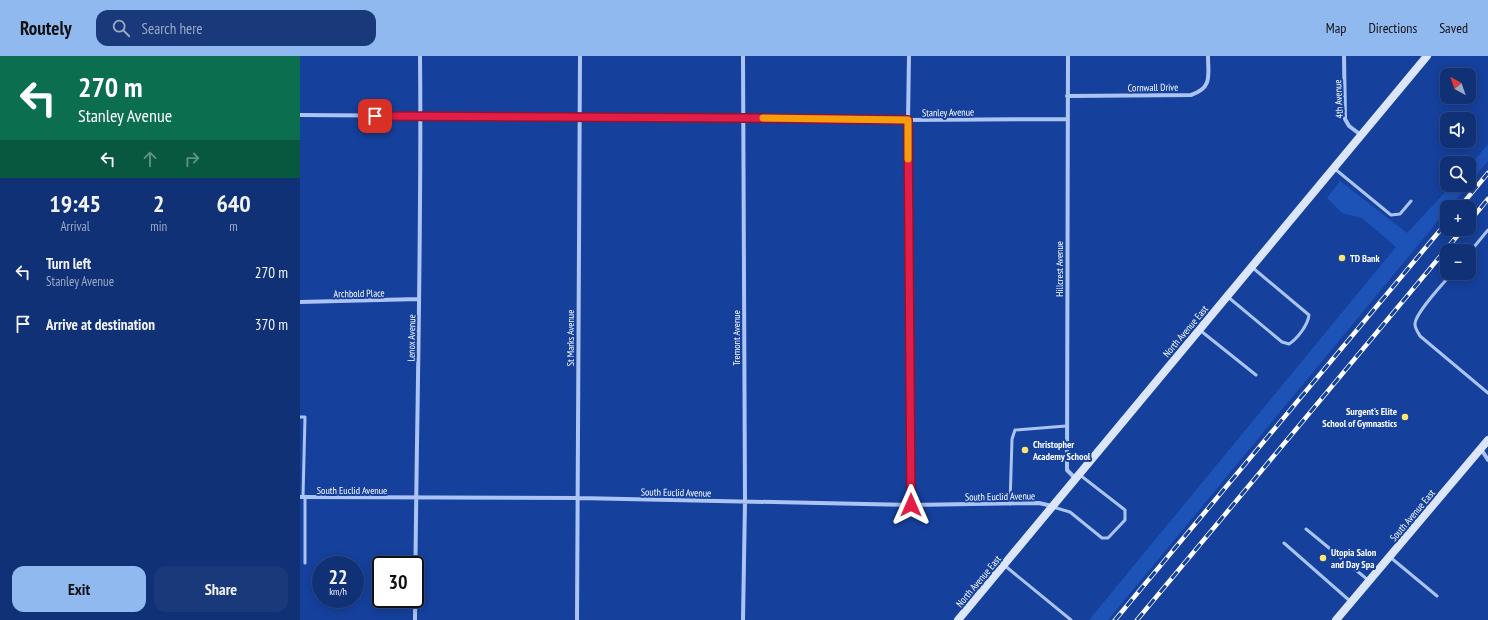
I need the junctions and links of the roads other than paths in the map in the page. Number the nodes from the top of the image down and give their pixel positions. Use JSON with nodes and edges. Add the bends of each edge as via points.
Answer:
{"nodes":[{"id":1,"x":420,"y":56,"type":"edge"},
{"id":2,"x":580,"y":56,"type":"edge"},
{"id":3,"x":743,"y":56,"type":"edge"},
{"id":4,"x":909,"y":56,"type":"edge"},
{"id":5,"x":1068,"y":56,"type":"edge"},
{"id":6,"x":1208,"y":56,"type":"edge"},
{"id":7,"x":1344,"y":56,"type":"edge"},
{"id":8,"x":1428,"y":56,"type":"edge"},
{"id":9,"x":1067,"y":96,"type":"junction"},
{"id":10,"x":300,"y":115,"type":"edge"},
{"id":11,"x":421,"y":116,"type":"junction"},
{"id":12,"x":579,"y":118,"type":"junction"},
{"id":13,"x":743,"y":118,"type":"junction"},
{"id":14,"x":1068,"y":119,"type":"junction"},
{"id":15,"x":908,"y":120,"type":"junction"},
{"id":16,"x":1361,"y":135,"type":"junction"},
{"id":17,"x":1334,"y":168,"type":"junction"},
{"id":18,"x":1411,"y":201,"type":"dead end"},
{"id":19,"x":1488,"y":230,"type":"edge"},
{"id":20,"x":1476,"y":245,"type":"edge"},
{"id":21,"x":1252,"y":267,"type":"junction"},
{"id":22,"x":1446,"y":280,"type":"edge"},
{"id":23,"x":1227,"y":296,"type":"junction"},
{"id":24,"x":419,"y":300,"type":"junction"},
{"id":25,"x":300,"y":302,"type":"edge"},
{"id":26,"x":1199,"y":330,"type":"junction"},
{"id":27,"x":1256,"y":375,"type":"dead end"},
{"id":28,"x":1488,"y":393,"type":"edge"},
{"id":29,"x":300,"y":417,"type":"edge"},
{"id":30,"x":1066,"y":426,"type":"junction"},
{"id":31,"x":1488,"y":440,"type":"edge"},
{"id":32,"x":1481,"y":448,"type":"junction"},
{"id":33,"x":1488,"y":460,"type":"edge"},
{"id":34,"x":1077,"y":476,"type":"junction"},
{"id":35,"x":303,"y":498,"type":"edge"},
{"id":36,"x":416,"y":498,"type":"junction"},
{"id":37,"x":578,"y":498,"type":"junction"},
{"id":38,"x":745,"y":502,"type":"junction"},
{"id":39,"x":1010,"y":504,"type":"junction"},
{"id":40,"x":911,"y":505,"type":"junction"},
{"id":41,"x":1052,"y":506,"type":"junction"},
{"id":42,"x":1306,"y":529,"type":"dead end"},
{"id":43,"x":1284,"y":543,"type":"dead end"},
{"id":44,"x":1390,"y":557,"type":"junction"},
{"id":45,"x":304,"y":563,"type":"dead end"},
{"id":46,"x":1004,"y":565,"type":"junction"},
{"id":47,"x":1370,"y":581,"type":"junction"},
{"id":48,"x":1436,"y":596,"type":"dead end"},
{"id":49,"x":1352,"y":602,"type":"junction"},
{"id":50,"x":415,"y":620,"type":"edge"},
{"id":51,"x":577,"y":620,"type":"edge"},
{"id":52,"x":743,"y":620,"type":"edge"},
{"id":53,"x":958,"y":620,"type":"edge"},
{"id":54,"x":1071,"y":620,"type":"edge"},
{"id":55,"x":1336,"y":620,"type":"edge"}],
"edges":[{"from":1,"to":11,"type":"street","name":"Lenox Avenue"},
{"from":2,"to":12,"type":"street","name":"St Marks Avenue"},
{"from":3,"to":13,"type":"street","name":"Tremont Avenue"},
{"from":4,"to":15,"type":"street"},
{"from":5,"to":9,"type":"street","name":"Hillcrest Avenue"},
{"from":6,"to":9,"type":"street","name":"Cornwall Drive","via":[[1206,85],[1201,92],[1191,95]]},
{"from":7,"to":16,"type":"street","name":"4th Avenue","via":[[1345,119],[1349,126]]},
{"from":8,"to":16,"type":"main road","name":"North Avenue East"},
{"from":9,"to":14,"type":"street","name":"Hillcrest Avenue"},
{"from":10,"to":11,"type":"street","name":"Stanley Avenue"},
{"from":11,"to":12,"type":"street","name":"Stanley Avenue"},
{"from":11,"to":24,"type":"street","name":"Lenox Avenue"},
{"from":12,"to":13,"type":"street","name":"Stanley Avenue"},
{"from":12,"to":37,"type":"street","name":"St Marks Avenue"},
{"from":13,"to":15,"type":"street","name":"Stanley Avenue"},
{"from":13,"to":38,"type":"street","name":"Tremont Avenue"},
{"from":14,"to":15,"type":"street","name":"Stanley Avenue"},
{"from":14,"to":30,"type":"street","name":"Hillcrest Avenue"},
{"from":15,"to":40,"type":"street"},
{"from":16,"to":17,"type":"main road","name":"North Avenue East"},
{"from":17,"to":18,"type":"lane","via":[[1392,215],[1400,214]]},
{"from":17,"to":21,"type":"main road","name":"North Avenue East"},
{"from":19,"to":20,"type":"lane"},
{"from":21,"to":23,"type":"main road","name":"North Avenue East"},
{"from":21,"to":23,"type":"lane","via":[[1309,315],[1306,325],[1292,342],[1282,342]]},
{"from":22,"to":28,"type":"lane","via":[[1421,310],[1414,327],[1420,336]]},
{"from":23,"to":26,"type":"main road","name":"North Avenue East"},
{"from":24,"to":25,"type":"street","name":"Archbold Place"},
{"from":24,"to":36,"type":"street","name":"Lenox Avenue"},
{"from":26,"to":27,"type":"lane"},
{"from":26,"to":34,"type":"main road","name":"North Avenue East"},
{"from":29,"to":35,"type":"lane","via":[[305,417]]},
{"from":30,"to":34,"type":"street","name":"Hillcrest Avenue","via":[[1067,470]]},
{"from":30,"to":39,"type":"lane","via":[[1015,430],[1012,440]]},
{"from":31,"to":32,"type":"main road","name":"South Avenue East"},
{"from":32,"to":33,"type":"street"},
{"from":32,"to":44,"type":"main road","name":"South Avenue East"},
{"from":34,"to":41,"type":"main road","name":"North Avenue East"},
{"from":34,"to":41,"type":"lane","via":[[1125,510],[1125,520],[1108,538],[1102,538],[1070,512]]},
{"from":35,"to":36,"type":"street","name":"South Euclid Avenue"},
{"from":35,"to":45,"type":"lane"},
{"from":36,"to":37,"type":"street","name":"South Euclid Avenue"},
{"from":36,"to":50,"type":"street","name":"Lenox Avenue"},
{"from":37,"to":38,"type":"street","name":"South Euclid Avenue"},
{"from":37,"to":51,"type":"street","name":"St Marks Avenue"},
{"from":38,"to":40,"type":"street","name":"South Euclid Avenue"},
{"from":38,"to":52,"type":"street","name":"Tremont Avenue"},
{"from":39,"to":40,"type":"street","name":"South Euclid Avenue"},
{"from":39,"to":41,"type":"street","name":"South Euclid Avenue","via":[[1039,503]]},
{"from":41,"to":46,"type":"main road","name":"North Avenue East"},
{"from":42,"to":47,"type":"lane"},
{"from":43,"to":49,"type":"lane"},
{"from":44,"to":47,"type":"main road","name":"South Avenue East"},
{"from":44,"to":48,"type":"lane"},
{"from":46,"to":53,"type":"main road","name":"North Avenue East"},
{"from":46,"to":54,"type":"lane"},
{"from":47,"to":49,"type":"main road","name":"South Avenue East"},
{"from":49,"to":55,"type":"main road","name":"South Avenue East"}]}
